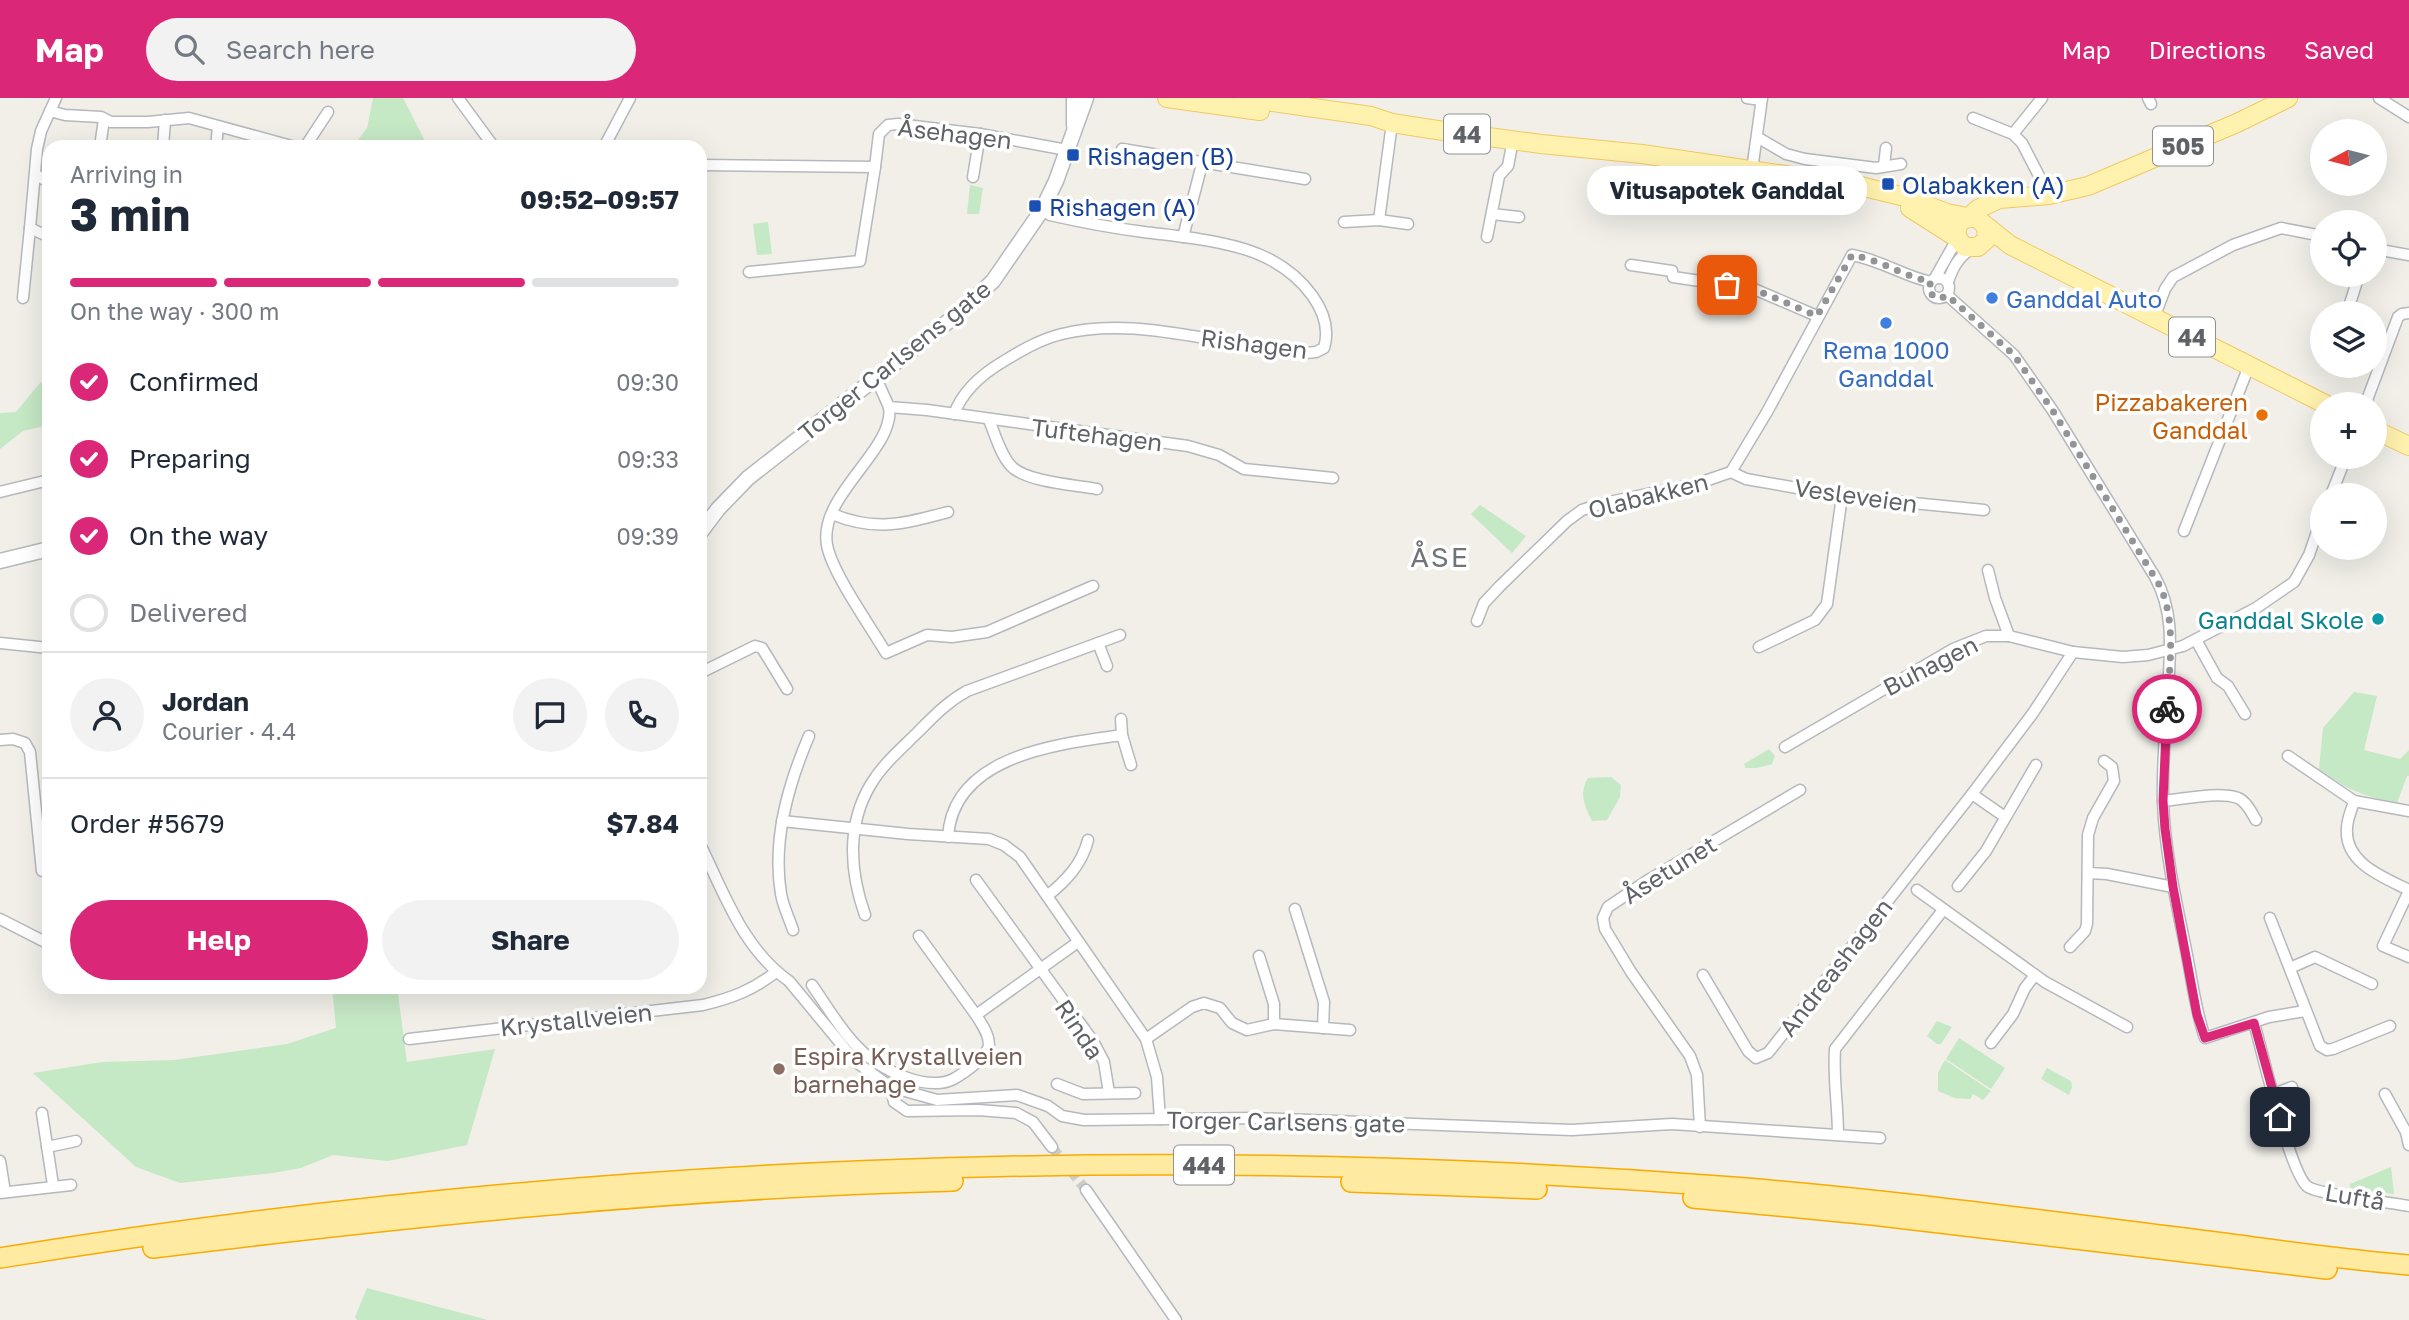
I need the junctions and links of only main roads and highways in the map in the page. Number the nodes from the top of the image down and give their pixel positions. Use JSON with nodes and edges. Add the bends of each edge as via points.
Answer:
{"nodes":[{"id":1,"x":1167,"y":98,"type":"edge"},
{"id":2,"x":1244,"y":98,"type":"edge"},
{"id":3,"x":2288,"y":98,"type":"edge"},
{"id":4,"x":1297,"y":105,"type":"edge"},
{"id":5,"x":1541,"y":144,"type":"junction"},
{"id":6,"x":2018,"y":198,"type":"junction"},
{"id":7,"x":1968,"y":217,"type":"junction"},
{"id":8,"x":1986,"y":226,"type":"junction"},
{"id":9,"x":1966,"y":243,"type":"junction"},
{"id":10,"x":2059,"y":271,"type":"junction"},
{"id":11,"x":2310,"y":396,"type":"edge"},
{"id":12,"x":2387,"y":436,"type":"edge"},
{"id":13,"x":2409,"y":446,"type":"edge"},
{"id":14,"x":0,"y":1258,"type":"edge"},
{"id":15,"x":2409,"y":1265,"type":"edge"},
{"id":16,"x":0,"y":1271,"type":"edge"},
{"id":17,"x":2409,"y":1278,"type":"edge"}],
"edges":[{"from":1,"to":4,"type":"main road","number":"44"},
{"from":2,"to":4,"type":"main road","number":"44"},
{"from":3,"to":6,"type":"main road","number":"505","via":[[2088,186]]},
{"from":4,"to":5,"type":"main road","number":"44","via":[[1372,124],[1392,122]]},
{"from":5,"to":7,"type":"main road","number":"44","via":[[1884,190]]},
{"from":5,"to":9,"type":"main road","number":"44","via":[[1884,199],[1910,207]]},
{"from":6,"to":7,"type":"main road","number":"505","via":[[1999,199]]},
{"from":6,"to":8,"type":"main road","via":[[2002,207]]},
{"from":7,"to":8,"type":"main road","number":"44"},
{"from":7,"to":9,"type":"main road","via":[[1958,225]]},
{"from":8,"to":9,"type":"main road","via":[[1986,239]]},
{"from":8,"to":10,"type":"main road","number":"44"},
{"from":9,"to":10,"type":"main road","number":"44"},
{"from":10,"to":11,"type":"main road","number":"44"},
{"from":12,"to":13,"type":"main road"},
{"from":14,"to":15,"type":"highway","number":"444","via":[[461,1197],[693,1179],[923,1169],[1258,1166],[1732,1187]]},
{"from":16,"to":17,"type":"highway","number":"444","via":[[365,1222],[551,1203],[925,1182],[1255,1178],[1727,1200]]}]}
